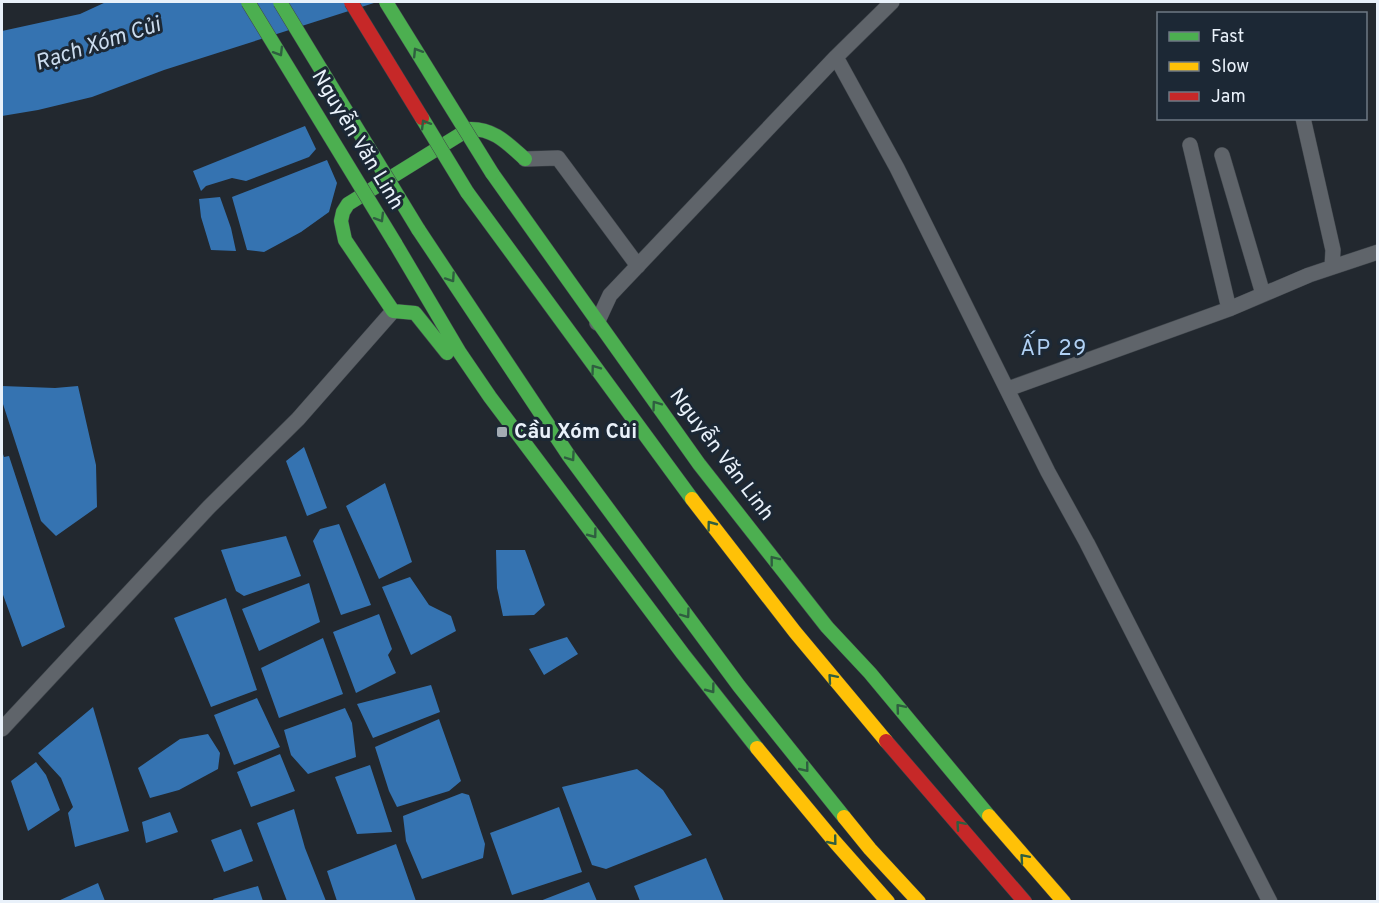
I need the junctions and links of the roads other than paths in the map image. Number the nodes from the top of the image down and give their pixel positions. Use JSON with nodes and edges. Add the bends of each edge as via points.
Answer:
{"nodes":[{"id":1,"x":248,"y":2,"type":"edge"},
{"id":2,"x":280,"y":2,"type":"edge"},
{"id":3,"x":351,"y":2,"type":"edge"},
{"id":4,"x":386,"y":2,"type":"edge"},
{"id":5,"x":892,"y":2,"type":"edge"},
{"id":6,"x":836,"y":57,"type":"junction"},
{"id":7,"x":1303,"y":120,"type":"edge"},
{"id":8,"x":1190,"y":145,"type":"dead end"},
{"id":9,"x":1222,"y":155,"type":"dead end"},
{"id":10,"x":525,"y":159,"type":"joint"},
{"id":11,"x":1377,"y":252,"type":"edge"},
{"id":12,"x":638,"y":266,"type":"junction"},
{"id":13,"x":1332,"y":267,"type":"junction"},
{"id":14,"x":1263,"y":294,"type":"junction"},
{"id":15,"x":610,"y":295,"type":"junction"},
{"id":16,"x":578,"y":296,"type":"junction"},
{"id":17,"x":1229,"y":309,"type":"junction"},
{"id":18,"x":393,"y":311,"type":"junction"},
{"id":19,"x":597,"y":323,"type":"junction"},
{"id":20,"x":1008,"y":389,"type":"junction"},
{"id":21,"x":490,"y":397,"type":"junction"},
{"id":22,"x":2,"y":729,"type":"edge"},
{"id":23,"x":888,"y":902,"type":"edge"},
{"id":24,"x":919,"y":902,"type":"edge"},
{"id":25,"x":1025,"y":902,"type":"edge"},
{"id":26,"x":1064,"y":902,"type":"edge"},
{"id":27,"x":1270,"y":902,"type":"edge"}],
"edges":[{"from":1,"to":21,"type":"main road","name":"Nguyễn Văn Linh","one_way":true,"bridge":true},
{"from":2,"to":24,"type":"main road","name":"Nguyễn Văn Linh","one_way":true,"bridge":true,"via":[[418,229],[569,456],[739,686],[870,849]]},
{"from":25,"to":3,"type":"main road","one_way":true,"bridge":true,"via":[[788,624],[615,397],[466,192]]},
{"from":16,"to":4,"type":"main road","name":"Nguyễn Văn Linh","one_way":true,"bridge":true,"via":[[492,173]]},
{"from":5,"to":6,"type":"street"},
{"from":6,"to":12,"type":"street"},
{"from":6,"to":20,"type":"street","via":[[897,168]]},
{"from":7,"to":13,"type":"street","via":[[1333,250]]},
{"from":8,"to":17,"type":"street"},
{"from":9,"to":14,"type":"street"},
{"from":10,"to":12,"type":"street","via":[[558,158]]},
{"from":10,"to":18,"type":"main road","via":[[490,130],[469,129],[348,204],[341,219],[345,240]]},
{"from":11,"to":13,"type":"street"},
{"from":12,"to":15,"type":"street"},
{"from":13,"to":14,"type":"street"},
{"from":14,"to":17,"type":"street"},
{"from":15,"to":16,"type":"street"},
{"from":15,"to":19,"type":"street"},
{"from":16,"to":19,"type":"main road","name":"Nguyễn Văn Linh"},
{"from":17,"to":20,"type":"street"},
{"from":18,"to":21,"type":"main road","via":[[415,313],[476,396]]},
{"from":18,"to":22,"type":"street","via":[[298,419],[209,507]]},
{"from":26,"to":19,"type":"main road","name":"Nguyễn Văn Linh","one_way":true,"via":[[827,627],[699,464]]},
{"from":20,"to":27,"type":"street"},
{"from":21,"to":23,"type":"main road","name":"Nguyễn Văn Linh","one_way":true,"via":[[718,699],[843,853]]}]}
